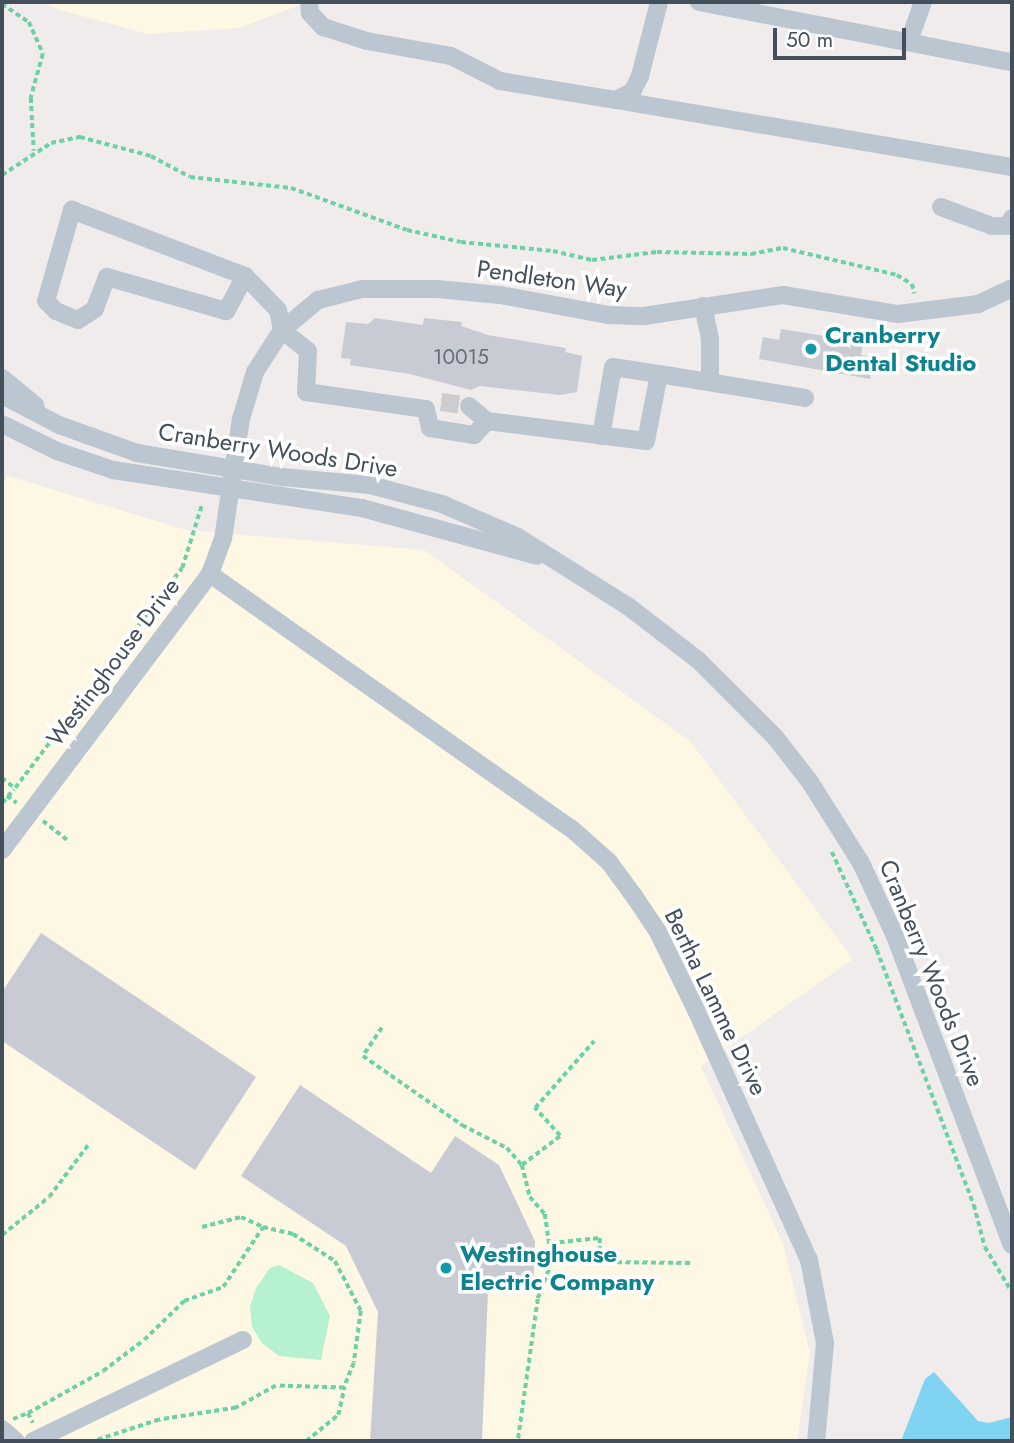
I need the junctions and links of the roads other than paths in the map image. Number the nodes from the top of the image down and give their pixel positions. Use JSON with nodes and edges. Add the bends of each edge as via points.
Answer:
{"nodes":[{"id":1,"x":309,"y":2,"type":"edge"},
{"id":2,"x":659,"y":2,"type":"edge"},
{"id":3,"x":699,"y":2,"type":"edge"},
{"id":4,"x":923,"y":2,"type":"edge"},
{"id":5,"x":909,"y":41,"type":"junction"},
{"id":6,"x":1012,"y":62,"type":"edge"},
{"id":7,"x":616,"y":100,"type":"junction"},
{"id":8,"x":1012,"y":167,"type":"edge"},
{"id":9,"x":941,"y":207,"type":"dead end"},
{"id":10,"x":1012,"y":218,"type":"edge"},
{"id":11,"x":245,"y":276,"type":"junction"},
{"id":12,"x":1012,"y":288,"type":"edge"},
{"id":13,"x":704,"y":306,"type":"junction"},
{"id":14,"x":282,"y":330,"type":"junction"},
{"id":15,"x":659,"y":374,"type":"junction"},
{"id":16,"x":2,"y":378,"type":"edge"},
{"id":17,"x":710,"y":380,"type":"junction"},
{"id":18,"x":2,"y":395,"type":"edge"},
{"id":19,"x":805,"y":398,"type":"dead end"},
{"id":20,"x":469,"y":406,"type":"tunnel mouth"},
{"id":21,"x":486,"y":421,"type":"junction"},
{"id":22,"x":2,"y":424,"type":"edge"},
{"id":23,"x":59,"y":425,"type":"junction"},
{"id":24,"x":601,"y":436,"type":"junction"},
{"id":25,"x":232,"y":470,"type":"junction"},
{"id":26,"x":229,"y":488,"type":"junction"},
{"id":27,"x":544,"y":558,"type":"junction"},
{"id":28,"x":210,"y":574,"type":"junction"},
{"id":29,"x":2,"y":850,"type":"edge"},
{"id":30,"x":1012,"y":1245,"type":"edge"},
{"id":31,"x":243,"y":1340,"type":"dead end"},
{"id":32,"x":2,"y":1429,"type":"edge"},
{"id":33,"x":36,"y":1440,"type":"edge"},
{"id":34,"x":16,"y":1441,"type":"edge"},
{"id":35,"x":816,"y":1441,"type":"edge"}],
"edges":[{"from":1,"to":7,"type":"street","via":[[310,13],[323,27],[356,38],[451,56],[500,82]]},
{"from":2,"to":7,"type":"street","via":[[640,76],[632,92]]},
{"from":3,"to":5,"type":"street"},
{"from":4,"to":5,"type":"street"},
{"from":5,"to":6,"type":"street"},
{"from":7,"to":8,"type":"street"},
{"from":9,"to":10,"type":"street","via":[[992,226],[1008,226]]},
{"from":11,"to":11,"type":"street","via":[[72,210],[46,301],[56,312],[78,320],[94,309],[107,277],[226,311]]},
{"from":11,"to":14,"type":"street","via":[[278,310]]},
{"from":12,"to":13,"type":"street","name":"Pendleton Way","via":[[978,304],[919,313],[783,295]]},
{"from":13,"to":14,"type":"street","name":"Pendleton Way","via":[[644,316],[609,315],[500,295],[362,289],[318,300]]},
{"from":13,"to":17,"type":"street"},
{"from":14,"to":21,"type":"street","via":[[307,351],[306,392],[433,405],[430,428],[474,435]]},
{"from":14,"to":25,"type":"street","name":"Pendleton Way","via":[[255,372]]},
{"from":15,"to":17,"type":"street"},
{"from":15,"to":24,"type":"street","via":[[646,441]]},
{"from":15,"to":24,"type":"street","via":[[613,367]]},
{"from":16,"to":23,"type":"street"},
{"from":17,"to":19,"type":"street"},
{"from":18,"to":23,"type":"street","name":"Cranberry Woods Drive"},
{"from":20,"to":21,"type":"street"},
{"from":21,"to":24,"type":"street"},
{"from":22,"to":26,"type":"street","name":"Cranberry Woods Drive","via":[[93,465]]},
{"from":23,"to":25,"type":"street","name":"Cranberry Woods Drive","via":[[137,453]]},
{"from":25,"to":26,"type":"street","name":"Westinghouse Drive"},
{"from":25,"to":27,"type":"street","name":"Cranberry Woods Drive","via":[[370,485],[411,495],[491,524]]},
{"from":26,"to":27,"type":"street","name":"Cranberry Woods Drive","via":[[386,513]]},
{"from":26,"to":28,"type":"street","name":"Westinghouse Drive","via":[[223,539]]},
{"from":27,"to":30,"type":"street","name":"Cranberry Woods Drive","via":[[629,607],[699,661],[775,737],[810,782],[862,863],[882,906]]},
{"from":28,"to":29,"type":"street","name":"Westinghouse Drive"},
{"from":28,"to":35,"type":"street","name":"Bertha Lamme Drive","via":[[572,829],[609,862],[634,896],[658,932],[696,1010],[793,1215],[809,1260],[825,1343]]},
{"from":31,"to":33,"type":"street"},
{"from":32,"to":34,"type":"street"}]}
